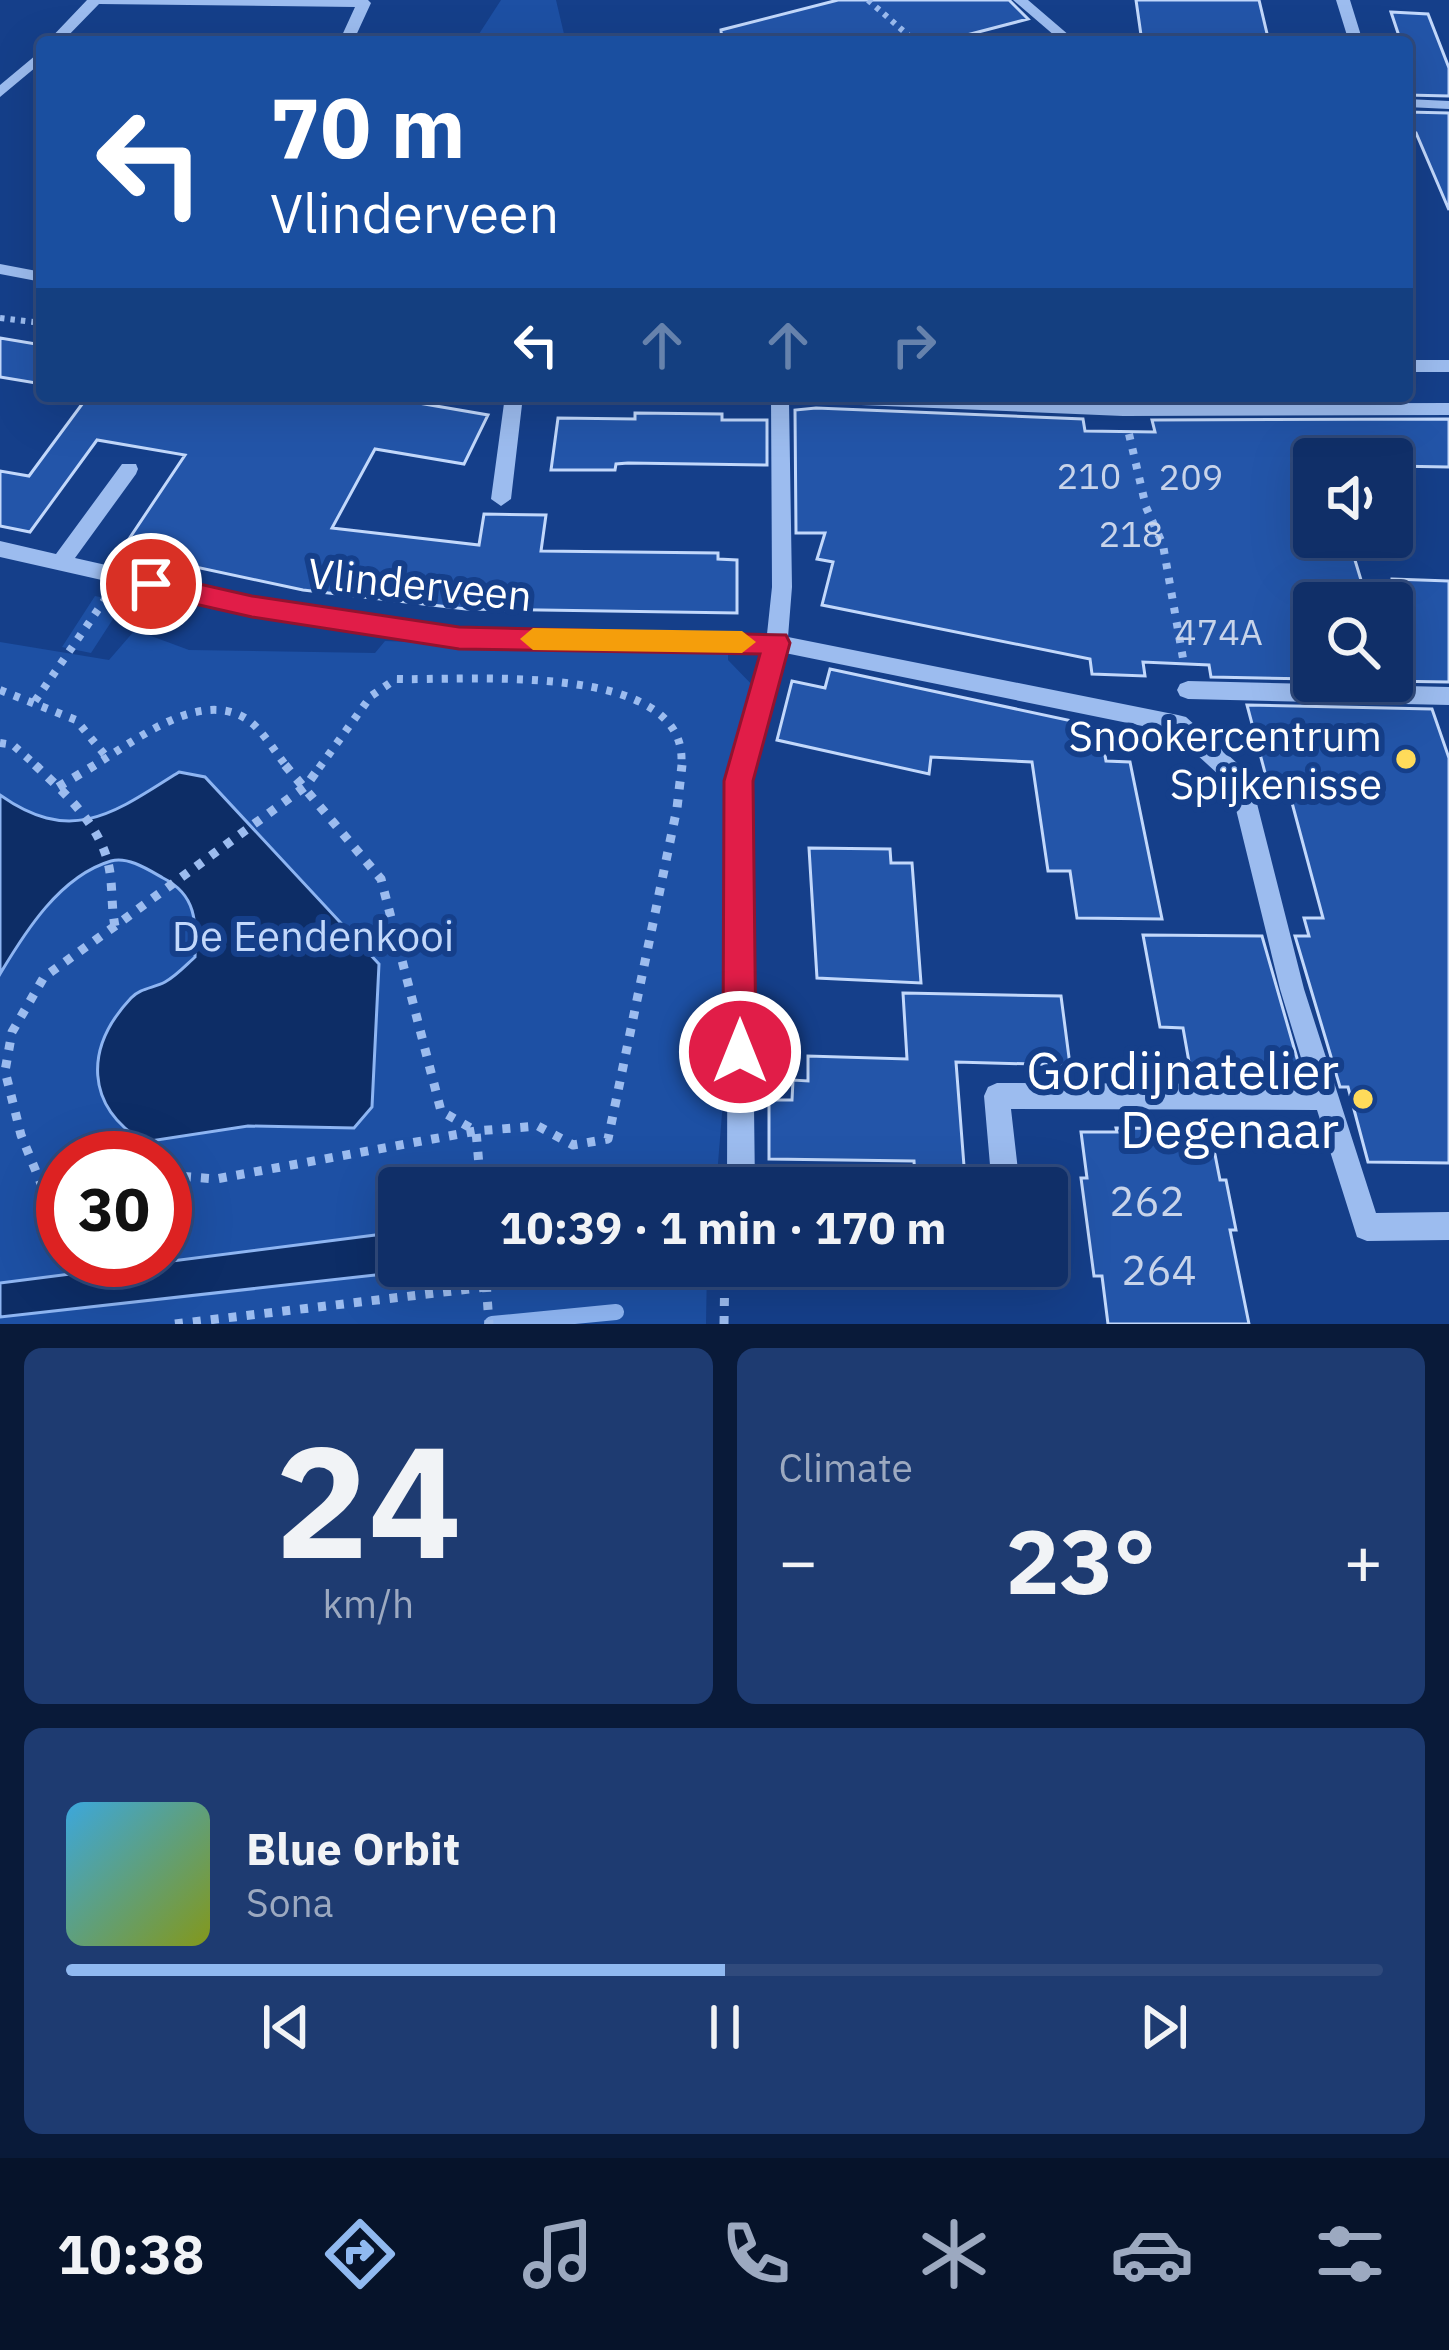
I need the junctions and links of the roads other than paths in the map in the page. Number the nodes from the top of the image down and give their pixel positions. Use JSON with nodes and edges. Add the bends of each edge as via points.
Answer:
{"nodes":[{"id":1,"x":95,"y":0,"type":"edge"},
{"id":2,"x":1020,"y":0,"type":"edge"},
{"id":3,"x":1343,"y":0,"type":"edge"},
{"id":4,"x":367,"y":2,"type":"edge"},
{"id":5,"x":60,"y":36,"type":"edge"},
{"id":6,"x":349,"y":36,"type":"edge"},
{"id":7,"x":1063,"y":36,"type":"edge"},
{"id":8,"x":1355,"y":36,"type":"edge"},
{"id":9,"x":36,"y":60,"type":"edge"},
{"id":10,"x":0,"y":93,"type":"edge"},
{"id":11,"x":1413,"y":103,"type":"edge"},
{"id":12,"x":1449,"y":105,"type":"edge"},
{"id":13,"x":0,"y":269,"type":"edge"},
{"id":14,"x":36,"y":276,"type":"edge"},
{"id":15,"x":1413,"y":366,"type":"edge"},
{"id":16,"x":1449,"y":366,"type":"edge"},
{"id":17,"x":513,"y":402,"type":"edge"},
{"id":18,"x":783,"y":402,"type":"edge"},
{"id":19,"x":929,"y":402,"type":"edge"},
{"id":20,"x":1449,"y":409,"type":"edge"},
{"id":21,"x":129,"y":470,"type":"dead end"},
{"id":22,"x":501,"y":499,"type":"dead end"},
{"id":23,"x":0,"y":549,"type":"edge"},
{"id":24,"x":61,"y":562,"type":"junction"},
{"id":25,"x":777,"y":643,"type":"junction"},
{"id":26,"x":1188,"y":690,"type":"road end"},
{"id":27,"x":1449,"y":696,"type":"edge"},
{"id":28,"x":1326,"y":1097,"type":"junction"},
{"id":29,"x":740,"y":1167,"type":"edge"},
{"id":30,"x":1004,"y":1167,"type":"edge"},
{"id":31,"x":1449,"y":1226,"type":"edge"}],
"edges":[{"from":1,"to":4,"type":"street"},
{"from":1,"to":5,"type":"street"},
{"from":2,"to":7,"type":"street"},
{"from":3,"to":8,"type":"street"},
{"from":4,"to":6,"type":"street"},
{"from":9,"to":10,"type":"street"},
{"from":11,"to":12,"type":"street"},
{"from":13,"to":14,"type":"street"},
{"from":15,"to":16,"type":"street"},
{"from":17,"to":22,"type":"street"},
{"from":18,"to":25,"type":"street"},
{"from":19,"to":20,"type":"street"},
{"from":21,"to":24,"type":"street"},
{"from":23,"to":24,"type":"street","name":"Vlinderveen"},
{"from":24,"to":25,"type":"street","name":"Vlinderveen","via":[[252,606],[459,638]]},
{"from":25,"to":28,"type":"street","name":"Vlinderveen","via":[[1178,724],[1240,780]]},
{"from":25,"to":29,"type":"street","via":[[739,781]]},
{"from":26,"to":27,"type":"street"},
{"from":28,"to":30,"type":"street","via":[[997,1096]]},
{"from":28,"to":31,"type":"street","name":"Vlinderveen","via":[[1367,1227]]}]}
